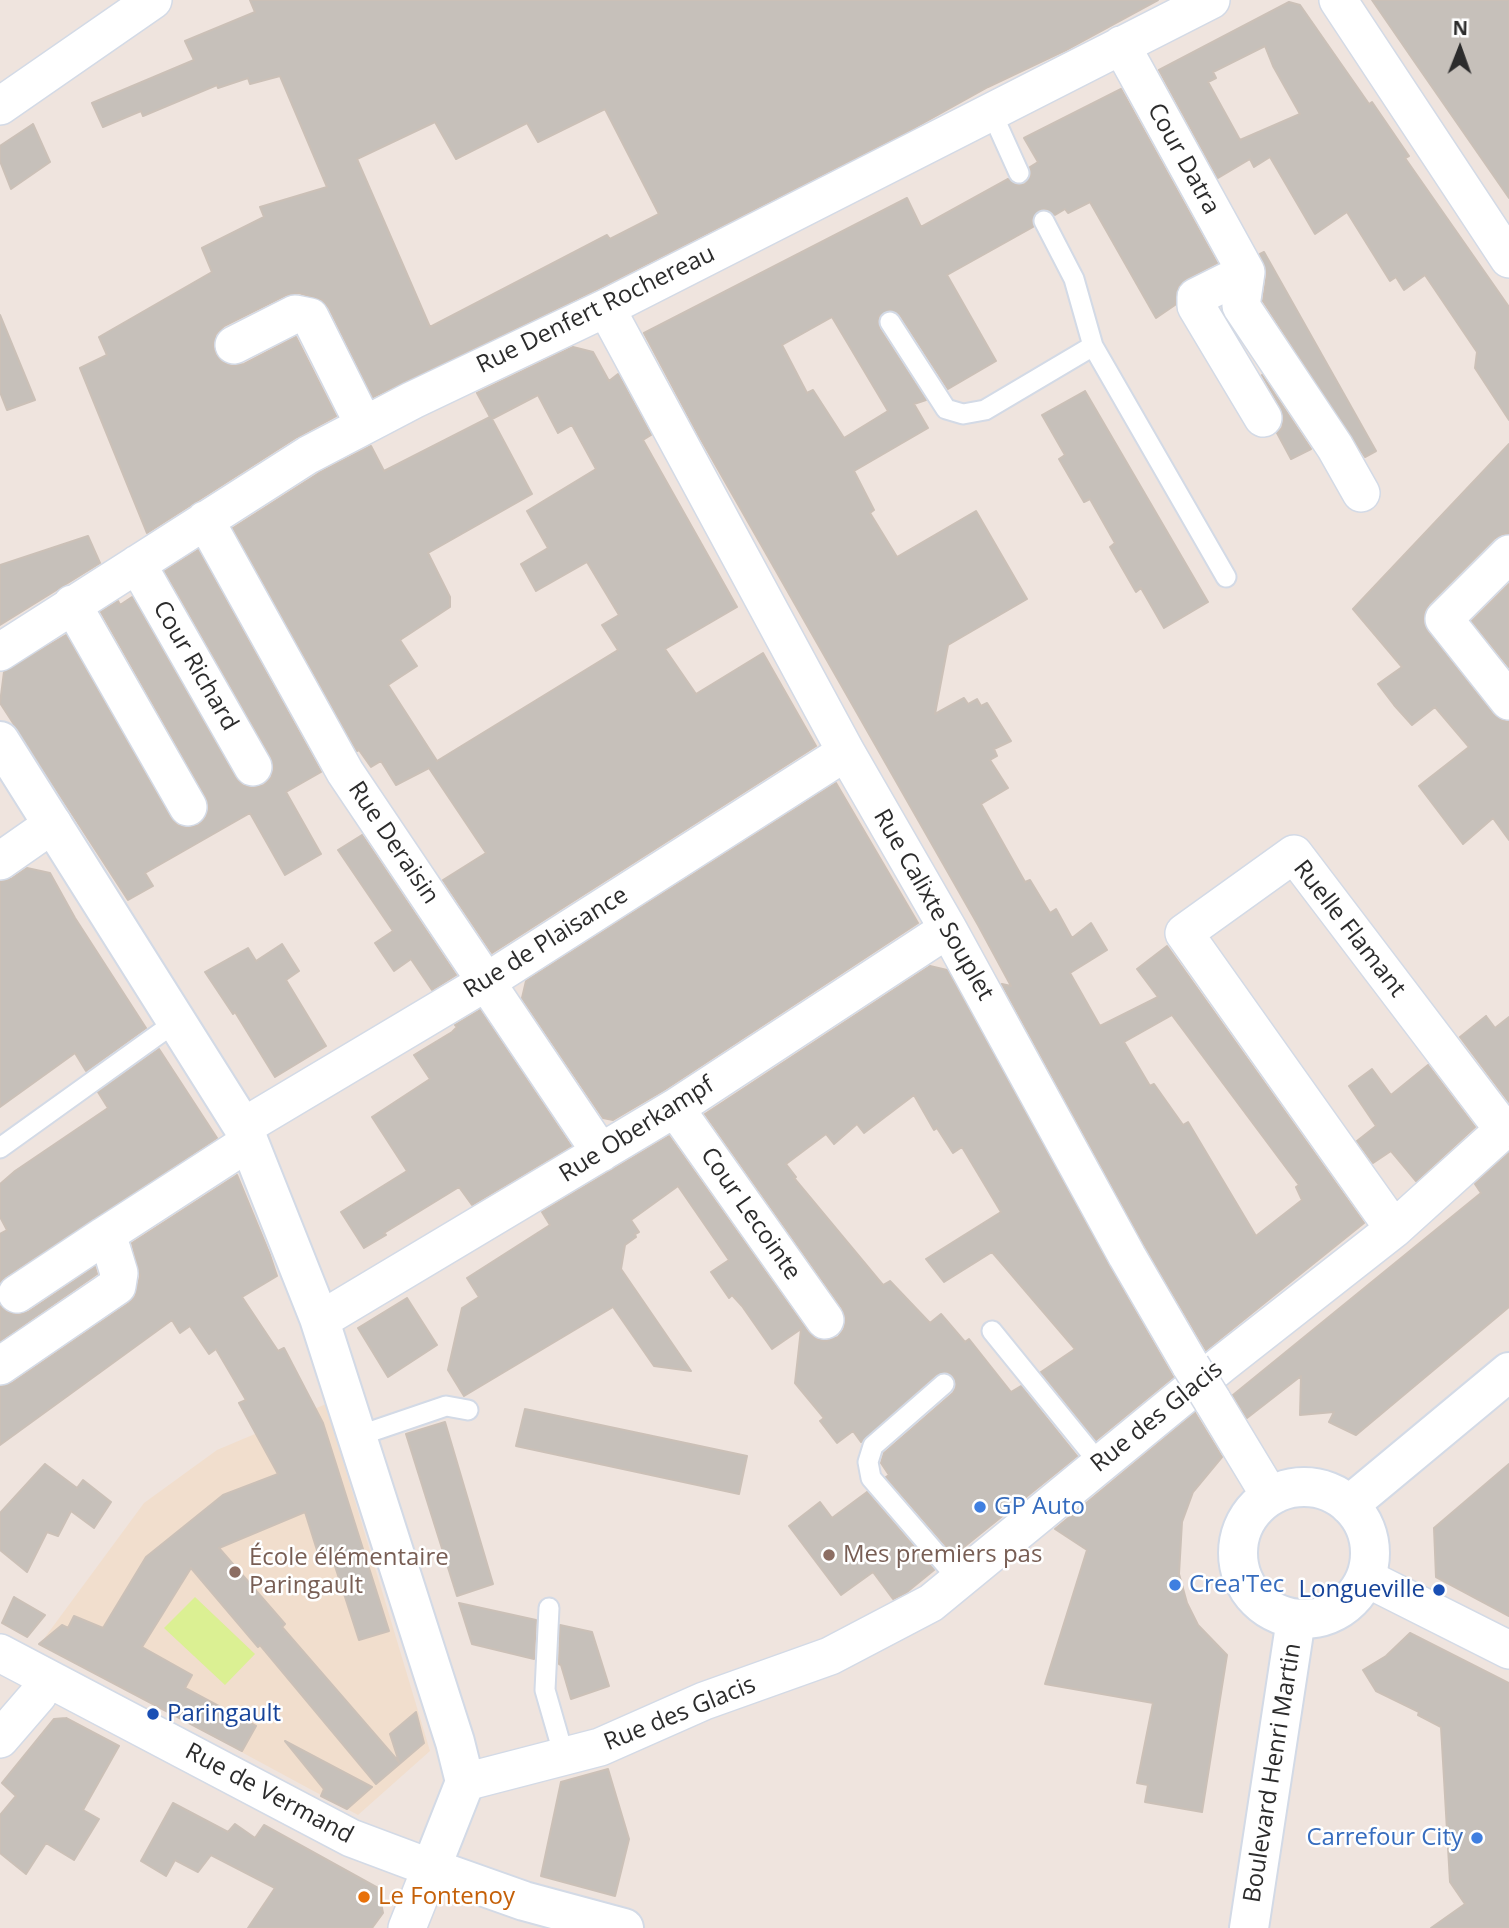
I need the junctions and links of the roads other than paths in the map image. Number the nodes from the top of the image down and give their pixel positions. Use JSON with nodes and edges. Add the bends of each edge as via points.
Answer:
{"nodes":[{"id":1,"x":153,"y":0,"type":"edge"},
{"id":2,"x":1211,"y":0,"type":"edge"},
{"id":3,"x":1338,"y":0,"type":"edge"},
{"id":4,"x":1121,"y":45,"type":"junction"},
{"id":5,"x":0,"y":106,"type":"edge"},
{"id":6,"x":991,"y":111,"type":"junction"},
{"id":7,"x":1019,"y":173,"type":"dead end"},
{"id":8,"x":1044,"y":221,"type":"dead end"},
{"id":9,"x":1509,"y":259,"type":"edge"},
{"id":10,"x":1246,"y":272,"type":"junction"},
{"id":11,"x":606,"y":308,"type":"junction"},
{"id":12,"x":890,"y":322,"type":"dead end"},
{"id":13,"x":234,"y":345,"type":"dead end"},
{"id":14,"x":1093,"y":346,"type":"junction"},
{"id":15,"x":1263,"y":418,"type":"dead end"},
{"id":16,"x":364,"y":425,"type":"junction"},
{"id":17,"x":1361,"y":493,"type":"dead end"},
{"id":18,"x":205,"y":520,"type":"junction"},
{"id":19,"x":1509,"y":554,"type":"edge"},
{"id":20,"x":137,"y":564,"type":"junction"},
{"id":21,"x":1226,"y":577,"type":"dead end"},
{"id":22,"x":72,"y":604,"type":"junction"},
{"id":23,"x":0,"y":652,"type":"edge"},
{"id":24,"x":1509,"y":701,"type":"edge"},
{"id":25,"x":0,"y":741,"type":"edge"},
{"id":26,"x":846,"y":752,"type":"junction"},
{"id":27,"x":253,"y":767,"type":"dead end"},
{"id":28,"x":188,"y":807,"type":"dead end"},
{"id":29,"x":53,"y":824,"type":"junction"},
{"id":30,"x":0,"y":861,"type":"edge"},
{"id":31,"x":948,"y":929,"type":"junction"},
{"id":32,"x":486,"y":982,"type":"junction"},
{"id":33,"x":177,"y":1021,"type":"junction"},
{"id":34,"x":675,"y":1108,"type":"junction"},
{"id":35,"x":1506,"y":1127,"type":"edge"},
{"id":36,"x":246,"y":1135,"type":"junction"},
{"id":37,"x":0,"y":1148,"type":"edge"},
{"id":38,"x":601,"y":1153,"type":"junction"},
{"id":39,"x":1394,"y":1229,"type":"junction"},
{"id":40,"x":104,"y":1236,"type":"junction"},
{"id":41,"x":17,"y":1294,"type":"dead end"},
{"id":42,"x":319,"y":1318,"type":"junction"},
{"id":43,"x":825,"y":1320,"type":"dead end"},
{"id":44,"x":992,"y":1331,"type":"dead end"},
{"id":45,"x":0,"y":1366,"type":"edge"},
{"id":46,"x":1509,"y":1372,"type":"edge"},
{"id":47,"x":944,"y":1384,"type":"dead end"},
{"id":48,"x":468,"y":1410,"type":"dead end"},
{"id":49,"x":358,"y":1436,"type":"junction"},
{"id":50,"x":1100,"y":1464,"type":"junction"},
{"id":51,"x":1270,"y":1496,"type":"junction"},
{"id":52,"x":1349,"y":1504,"type":"junction"},
{"id":53,"x":1366,"y":1578,"type":"junction"},
{"id":54,"x":959,"y":1580,"type":"junction"},
{"id":55,"x":549,"y":1608,"type":"dead end"},
{"id":56,"x":1296,"y":1619,"type":"junction"},
{"id":57,"x":1509,"y":1650,"type":"edge"},
{"id":58,"x":0,"y":1653,"type":"edge"},
{"id":59,"x":45,"y":1678,"type":"junction"},
{"id":60,"x":0,"y":1739,"type":"edge"},
{"id":61,"x":564,"y":1756,"type":"junction"},
{"id":62,"x":465,"y":1782,"type":"junction"},
{"id":63,"x":430,"y":1868,"type":"junction"},
{"id":64,"x":407,"y":1928,"type":"edge"},
{"id":65,"x":624,"y":1928,"type":"edge"},
{"id":66,"x":1249,"y":1928,"type":"edge"}],
"edges":[{"from":1,"to":5,"type":"street"},
{"from":2,"to":4,"type":"street","name":"Rue Denfert Rochereau"},
{"from":3,"to":9,"type":"street"},
{"from":4,"to":6,"type":"street","name":"Rue Denfert Rochereau"},
{"from":4,"to":10,"type":"street","name":"Cour Datra"},
{"from":6,"to":7,"type":"lane"},
{"from":6,"to":11,"type":"street","name":"Rue Denfert Rochereau"},
{"from":8,"to":14,"type":"lane","via":[[1074,279]]},
{"from":10,"to":15,"type":"street","via":[[1196,297],[1196,306]]},
{"from":10,"to":17,"type":"street","via":[[1241,306]]},
{"from":11,"to":16,"type":"street","name":"Rue Denfert Rochereau"},
{"from":11,"to":26,"type":"street","name":"Rue Calixte Souplet"},
{"from":12,"to":14,"type":"lane","via":[[946,409],[963,414],[985,410]]},
{"from":13,"to":16,"type":"street","via":[[295,314],[310,317]]},
{"from":14,"to":21,"type":"lane"},
{"from":16,"to":18,"type":"street","name":"Rue Denfert Rochereau"},
{"from":18,"to":20,"type":"street","name":"Rue Denfert Rochereau"},
{"from":18,"to":32,"type":"street","name":"Rue Deraisin","via":[[345,772]]},
{"from":19,"to":24,"type":"street","via":[[1444,619]]},
{"from":20,"to":22,"type":"street","name":"Rue Denfert Rochereau"},
{"from":20,"to":27,"type":"street","name":"Cour Richard"},
{"from":22,"to":23,"type":"street","name":"Rue Denfert Rochereau"},
{"from":22,"to":28,"type":"street"},
{"from":25,"to":29,"type":"main road"},
{"from":26,"to":31,"type":"street","name":"Rue Calixte Souplet"},
{"from":26,"to":32,"type":"street","name":"Rue de Plaisance"},
{"from":29,"to":30,"type":"street"},
{"from":29,"to":33,"type":"main road"},
{"from":31,"to":34,"type":"street","name":"Rue Oberkampf"},
{"from":31,"to":51,"type":"street","name":"Rue Calixte Souplet","bridge":true,"via":[[1127,1256]]},
{"from":32,"to":36,"type":"street","name":"Rue de Plaisance"},
{"from":32,"to":38,"type":"street","name":"Rue Deraisin"},
{"from":33,"to":36,"type":"main road"},
{"from":33,"to":37,"type":"lane"},
{"from":34,"to":38,"type":"street","name":"Rue Oberkampf"},
{"from":34,"to":43,"type":"street","name":"Cour Lecointe"},
{"from":35,"to":39,"type":"street","name":"Rue des Glacis"},
{"from":35,"to":39,"type":"street","name":"Ruelle Flamant","via":[[1294,854],[1184,933]]},
{"from":36,"to":40,"type":"street","name":"Rue de Plaisance"},
{"from":36,"to":42,"type":"main road"},
{"from":38,"to":42,"type":"street","name":"Rue Oberkampf"},
{"from":39,"to":50,"type":"street","name":"Rue des Glacis"},
{"from":40,"to":41,"type":"street","name":"Rue de Plaisance"},
{"from":40,"to":45,"type":"street","via":[[119,1273],[117,1286]]},
{"from":42,"to":49,"type":"main road"},
{"from":44,"to":50,"type":"lane"},
{"from":46,"to":52,"type":"main road"},
{"from":47,"to":54,"type":"lane","via":[[873,1446],[868,1462],[872,1478]]},
{"from":48,"to":49,"type":"lane","via":[[446,1406]]},
{"from":49,"to":62,"type":"main road"},
{"from":50,"to":54,"type":"street","name":"Rue des Glacis"},
{"from":51,"to":52,"type":"main road","via":[[1302,1487],[1319,1489]]},
{"from":51,"to":56,"type":"main road","via":[[1243,1527],[1239,1567],[1259,1602]]},
{"from":52,"to":53,"type":"main road","via":[[1369,1539]]},
{"from":53,"to":56,"type":"main road","via":[[1338,1610],[1318,1618]]},
{"from":53,"to":57,"type":"street"},
{"from":54,"to":61,"type":"street","name":"Rue des Glacis","via":[[931,1603],[830,1656],[704,1701],[600,1747]]},
{"from":55,"to":61,"type":"lane","via":[[545,1690]]},
{"from":56,"to":66,"type":"main road","name":"Boulevard Henri Martin"},
{"from":58,"to":59,"type":"street","name":"Rue de Vermand"},
{"from":59,"to":60,"type":"street","via":[[38,1695]]},
{"from":59,"to":63,"type":"street","name":"Rue de Vermand","via":[[351,1838]]},
{"from":61,"to":62,"type":"street","name":"Rue des Glacis"},
{"from":62,"to":63,"type":"main road"},
{"from":63,"to":64,"type":"street"},
{"from":63,"to":65,"type":"main road","via":[[524,1901]]}]}
